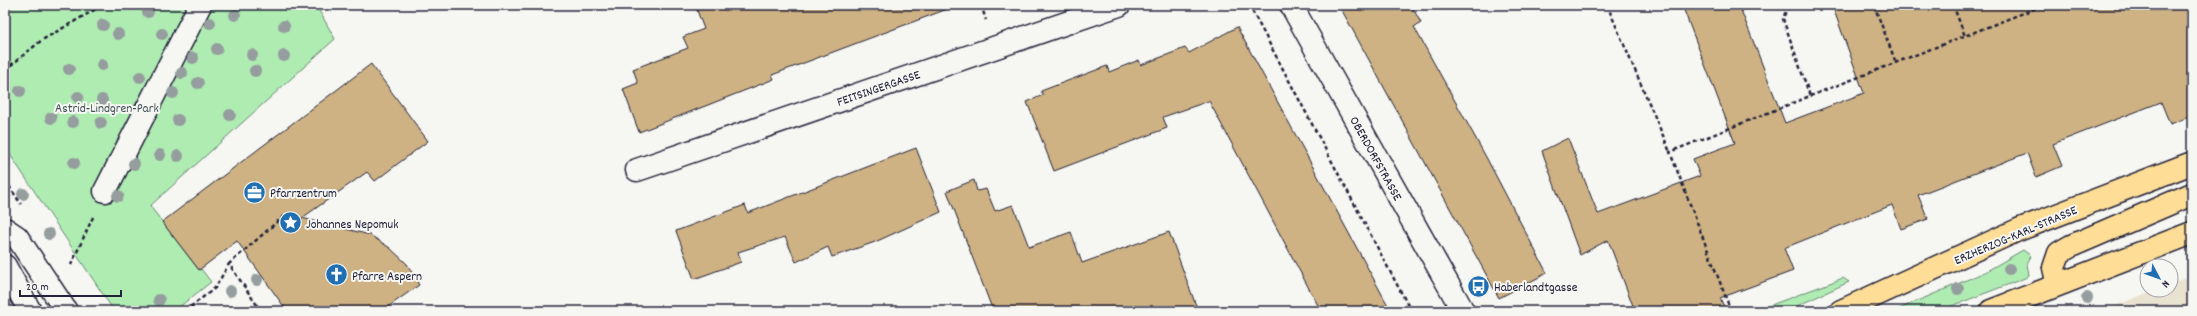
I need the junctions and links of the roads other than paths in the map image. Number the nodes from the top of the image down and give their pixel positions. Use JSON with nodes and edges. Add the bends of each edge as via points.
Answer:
{"nodes":[{"id":1,"x":200,"y":5,"type":"edge"},
{"id":2,"x":1119,"y":5,"type":"edge"},
{"id":3,"x":1291,"y":5,"type":"edge"},
{"id":4,"x":2192,"y":163,"type":"edge"},
{"id":5,"x":637,"y":170,"type":"dead end"},
{"id":6,"x":105,"y":191,"type":"road end"},
{"id":7,"x":2192,"y":194,"type":"edge"},
{"id":8,"x":5,"y":229,"type":"edge"},
{"id":9,"x":2192,"y":233,"type":"edge"},
{"id":10,"x":5,"y":266,"type":"edge"},
{"id":11,"x":2058,"y":285,"type":"junction"},
{"id":12,"x":30,"y":311,"type":"edge"},
{"id":13,"x":66,"y":311,"type":"edge"},
{"id":14,"x":1463,"y":311,"type":"edge"},
{"id":15,"x":1841,"y":311,"type":"edge"},
{"id":16,"x":1991,"y":311,"type":"edge"}],
"edges":[{"from":1,"to":6,"type":"street"},
{"from":2,"to":5,"type":"street","name":"FEITSINGERGASSE"},
{"from":3,"to":14,"type":"street","name":"OBERDORFSTRASSE"},
{"from":4,"to":15,"type":"main road","name":"ERZHERZOG-KARL-STRASSE","via":[[2018,230]]},
{"from":7,"to":11,"type":"main road","via":[[2059,253],[2054,268]]},
{"from":8,"to":13,"type":"street","via":[[17,236]]},
{"from":9,"to":11,"type":"main road"},
{"from":10,"to":12,"type":"street"},
{"from":11,"to":16,"type":"main road"}]}
